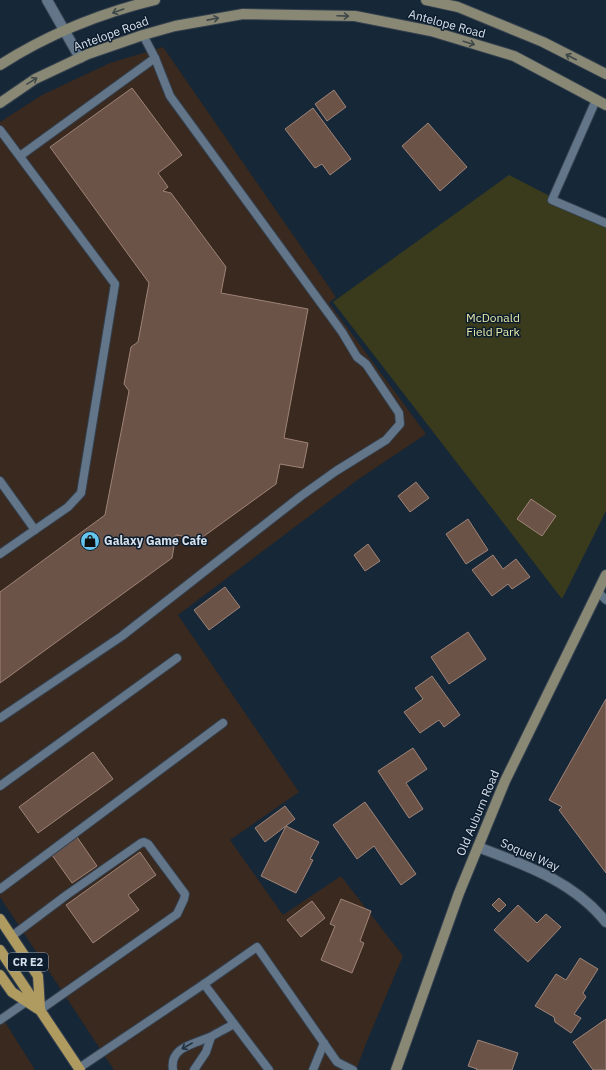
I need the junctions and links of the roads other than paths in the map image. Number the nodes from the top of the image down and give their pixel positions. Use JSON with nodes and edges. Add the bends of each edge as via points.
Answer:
{"nodes":[{"id":1,"x":46,"y":0,"type":"edge"},
{"id":2,"x":155,"y":0,"type":"edge"},
{"id":3,"x":426,"y":0,"type":"edge"},
{"id":4,"x":65,"y":30,"type":"junction"},
{"id":5,"x":142,"y":36,"type":"junction"},
{"id":6,"x":80,"y":58,"type":"junction"},
{"id":7,"x":155,"y":58,"type":"junction"},
{"id":8,"x":0,"y":65,"type":"edge"},
{"id":9,"x":606,"y":74,"type":"edge"},
{"id":10,"x":596,"y":100,"type":"junction"},
{"id":11,"x":0,"y":103,"type":"edge"},
{"id":12,"x":606,"y":105,"type":"edge"},
{"id":13,"x":0,"y":130,"type":"edge"},
{"id":14,"x":20,"y":156,"type":"junction"},
{"id":15,"x":606,"y":223,"type":"edge"},
{"id":16,"x":0,"y":481,"type":"edge"},
{"id":17,"x":35,"y":530,"type":"junction"},
{"id":18,"x":0,"y":554,"type":"edge"},
{"id":19,"x":606,"y":575,"type":"edge"},
{"id":20,"x":598,"y":592,"type":"junction"},
{"id":21,"x":606,"y":600,"type":"edge"},
{"id":22,"x":177,"y":658,"type":"dead end"},
{"id":23,"x":0,"y":718,"type":"edge"},
{"id":24,"x":223,"y":723,"type":"dead end"},
{"id":25,"x":0,"y":786,"type":"edge"},
{"id":26,"x":478,"y":846,"type":"junction"},
{"id":27,"x":0,"y":890,"type":"edge"},
{"id":28,"x":0,"y":919,"type":"edge"},
{"id":29,"x":606,"y":922,"type":"edge"},
{"id":30,"x":12,"y":936,"type":"junction"},
{"id":31,"x":0,"y":950,"type":"edge"},
{"id":32,"x":0,"y":975,"type":"edge"},
{"id":33,"x":204,"y":984,"type":"junction"},
{"id":34,"x":26,"y":1002,"type":"junction"},
{"id":35,"x":40,"y":1010,"type":"junction"},
{"id":36,"x":0,"y":1020,"type":"edge"},
{"id":37,"x":234,"y":1024,"type":"junction"},
{"id":38,"x":211,"y":1036,"type":"junction"},
{"id":39,"x":324,"y":1043,"type":"junction"},
{"id":40,"x":80,"y":1069,"type":"edge"},
{"id":41,"x":172,"y":1070,"type":"edge"},
{"id":42,"x":194,"y":1070,"type":"edge"},
{"id":43,"x":269,"y":1070,"type":"edge"},
{"id":44,"x":313,"y":1070,"type":"edge"},
{"id":45,"x":353,"y":1070,"type":"edge"},
{"id":46,"x":396,"y":1070,"type":"edge"}],
"edges":[{"from":1,"to":4,"type":"street"},
{"from":2,"to":4,"type":"main road","name":"Antelope Road","one_way":true,"via":[[130,6]]},
{"from":9,"to":3,"type":"main road","name":"Antelope Road","one_way":true,"via":[[543,42],[458,8]]},
{"from":4,"to":6,"type":"street"},
{"from":4,"to":8,"type":"main road","name":"Antelope Road"},
{"from":5,"to":6,"type":"main road","name":"Antelope Road"},
{"from":5,"to":7,"type":"lane"},
{"from":5,"to":10,"type":"main road","name":"Antelope Road","one_way":true,"via":[[175,26],[242,14],[355,16],[431,31],[514,56]]},
{"from":11,"to":6,"type":"main road","name":"Antelope Road","one_way":true,"via":[[36,79]]},
{"from":7,"to":14,"type":"lane"},
{"from":7,"to":23,"type":"lane","via":[[170,96],[342,332],[357,357],[366,364],[399,413],[400,424],[386,440],[301,496],[122,636]]},
{"from":10,"to":12,"type":"main road","name":"Antelope Road"},
{"from":10,"to":15,"type":"lane","via":[[552,200]]},
{"from":13,"to":14,"type":"lane"},
{"from":14,"to":17,"type":"lane","via":[[115,284],[81,493],[68,507]]},
{"from":16,"to":17,"type":"lane"},
{"from":17,"to":18,"type":"lane"},
{"from":19,"to":20,"type":"main road","name":"Old Auburn Road"},
{"from":20,"to":21,"type":"lane"},
{"from":20,"to":26,"type":"main road","name":"Old Auburn Road","via":[[505,781]]},
{"from":22,"to":25,"type":"lane"},
{"from":24,"to":27,"type":"lane"},
{"from":26,"to":29,"type":"street","name":"Soquel Way","via":[[544,873],[576,893]]},
{"from":26,"to":46,"type":"main road","name":"Old Auburn Road","via":[[459,892]]},
{"from":28,"to":30,"type":"main road","number":"CR E2"},
{"from":30,"to":35,"type":"main road","number":"CR E2","via":[[38,976]]},
{"from":30,"to":35,"type":"lane","via":[[144,842],[185,894],[177,914]]},
{"from":31,"to":35,"type":"main road"},
{"from":32,"to":34,"type":"main road","number":"CR E2","via":[[12,992]]},
{"from":33,"to":37,"type":"lane"},
{"from":33,"to":39,"type":"lane","via":[[257,947]]},
{"from":33,"to":40,"type":"lane"},
{"from":34,"to":35,"type":"main road","number":"CR E2"},
{"from":34,"to":36,"type":"lane"},
{"from":35,"to":40,"type":"main road","number":"CR E2"},
{"from":37,"to":38,"type":"lane"},
{"from":37,"to":43,"type":"lane"},
{"from":38,"to":41,"type":"lane","one_way":true,"via":[[186,1045],[174,1057]]},
{"from":38,"to":42,"type":"lane","via":[[206,1052]]},
{"from":39,"to":44,"type":"lane"},
{"from":39,"to":45,"type":"lane","via":[[337,1062]]}]}
